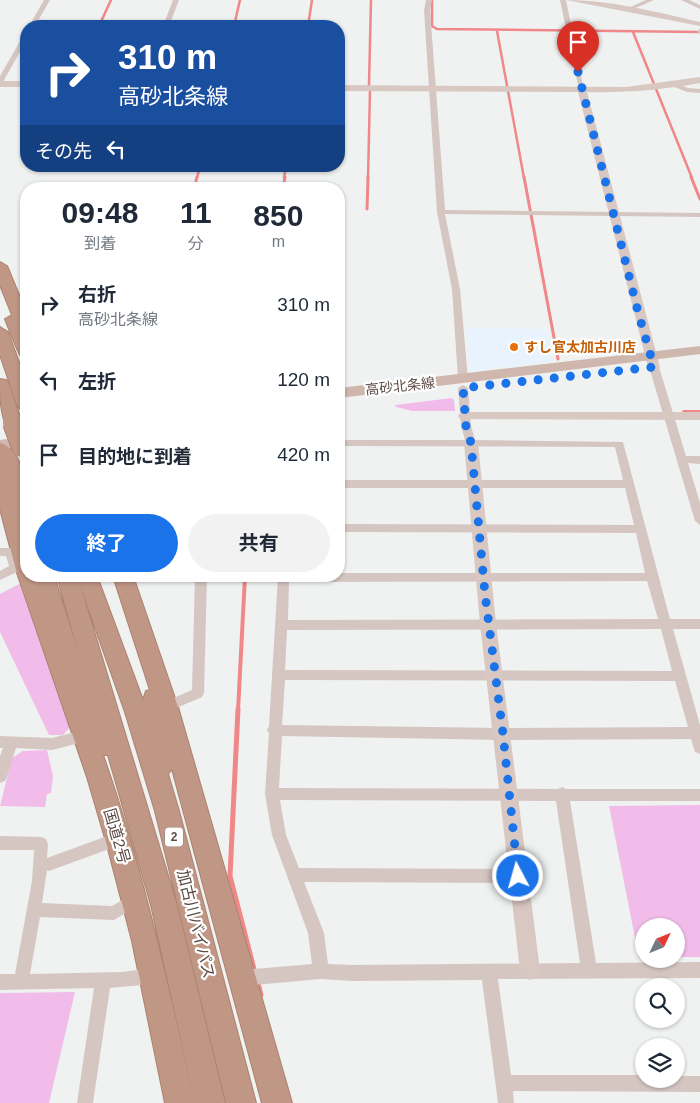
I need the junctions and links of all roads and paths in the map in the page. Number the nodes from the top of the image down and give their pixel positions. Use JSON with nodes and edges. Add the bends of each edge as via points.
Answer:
{"nodes":[{"id":1,"x":47,"y":0,"type":"edge"},
{"id":2,"x":176,"y":0,"type":"edge"},
{"id":3,"x":429,"y":0,"type":"edge"},
{"id":4,"x":563,"y":0,"type":"edge"},
{"id":5,"x":570,"y":0,"type":"edge"},
{"id":6,"x":650,"y":0,"type":"edge"},
{"id":7,"x":684,"y":0,"type":"edge"},
{"id":8,"x":700,"y":1,"type":"edge"},
{"id":9,"x":691,"y":3,"type":"junction"},
{"id":10,"x":700,"y":7,"type":"edge"},
{"id":11,"x":629,"y":9,"type":"junction"},
{"id":12,"x":35,"y":20,"type":"edge"},
{"id":13,"x":168,"y":20,"type":"edge"},
{"id":14,"x":700,"y":29,"type":"edge"},
{"id":15,"x":20,"y":47,"type":"edge"},
{"id":16,"x":700,"y":80,"type":"edge"},
{"id":17,"x":0,"y":83,"type":"edge"},
{"id":18,"x":20,"y":84,"type":"edge"},
{"id":19,"x":674,"y":85,"type":"junction"},
{"id":20,"x":345,"y":88,"type":"edge"},
{"id":21,"x":431,"y":88,"type":"junction"},
{"id":22,"x":582,"y":90,"type":"junction"},
{"id":23,"x":700,"y":91,"type":"edge"},
{"id":24,"x":442,"y":212,"type":"junction"},
{"id":25,"x":614,"y":214,"type":"junction"},
{"id":26,"x":698,"y":215,"type":"edge"},
{"id":27,"x":0,"y":266,"type":"edge"},
{"id":28,"x":0,"y":290,"type":"edge"},
{"id":29,"x":20,"y":316,"type":"edge"},
{"id":30,"x":0,"y":332,"type":"edge"},
{"id":31,"x":20,"y":337,"type":"edge"},
{"id":32,"x":700,"y":350,"type":"edge"},
{"id":33,"x":653,"y":361,"type":"junction"},
{"id":34,"x":700,"y":361,"type":"edge"},
{"id":35,"x":463,"y":383,"type":"junction"},
{"id":36,"x":0,"y":384,"type":"edge"},
{"id":37,"x":20,"y":388,"type":"edge"},
{"id":38,"x":345,"y":393,"type":"edge"},
{"id":39,"x":345,"y":400,"type":"edge"},
{"id":40,"x":465,"y":416,"type":"junction"},
{"id":41,"x":700,"y":416,"type":"edge"},
{"id":42,"x":669,"y":417,"type":"junction"},
{"id":43,"x":19,"y":439,"type":"edge"},
{"id":44,"x":345,"y":443,"type":"edge"},
{"id":45,"x":471,"y":443,"type":"junction"},
{"id":46,"x":0,"y":445,"type":"edge"},
{"id":47,"x":0,"y":449,"type":"edge"},
{"id":48,"x":681,"y":459,"type":"junction"},
{"id":49,"x":700,"y":460,"type":"edge"},
{"id":50,"x":0,"y":474,"type":"edge"},
{"id":51,"x":345,"y":484,"type":"edge"},
{"id":52,"x":474,"y":484,"type":"junction"},
{"id":53,"x":630,"y":484,"type":"junction"},
{"id":54,"x":20,"y":497,"type":"edge"},
{"id":55,"x":698,"y":510,"type":"edge"},
{"id":56,"x":700,"y":521,"type":"edge"},
{"id":57,"x":345,"y":528,"type":"edge"},
{"id":58,"x":478,"y":529,"type":"junction"},
{"id":59,"x":640,"y":529,"type":"junction"},
{"id":60,"x":15,"y":556,"type":"edge"},
{"id":61,"x":0,"y":576,"type":"edge"},
{"id":62,"x":345,"y":577,"type":"edge"},
{"id":63,"x":483,"y":578,"type":"junction"},
{"id":64,"x":652,"y":578,"type":"junction"},
{"id":65,"x":30,"y":582,"type":"edge"},
{"id":66,"x":46,"y":582,"type":"edge"},
{"id":67,"x":69,"y":582,"type":"edge"},
{"id":68,"x":89,"y":582,"type":"edge"},
{"id":69,"x":112,"y":582,"type":"edge"},
{"id":70,"x":125,"y":582,"type":"edge"},
{"id":71,"x":201,"y":582,"type":"edge"},
{"id":72,"x":284,"y":582,"type":"edge"},
{"id":73,"x":488,"y":624,"type":"junction"},
{"id":74,"x":667,"y":624,"type":"junction"},
{"id":75,"x":700,"y":624,"type":"edge"},
{"id":76,"x":281,"y":625,"type":"junction"},
{"id":77,"x":279,"y":675,"type":"junction"},
{"id":78,"x":496,"y":676,"type":"junction"},
{"id":79,"x":679,"y":676,"type":"junction"},
{"id":80,"x":167,"y":707,"type":"junction"},
{"id":81,"x":274,"y":730,"type":"junction"},
{"id":82,"x":696,"y":732,"type":"junction"},
{"id":83,"x":503,"y":734,"type":"junction"},
{"id":84,"x":84,"y":736,"type":"junction"},
{"id":85,"x":5,"y":742,"type":"edge"},
{"id":86,"x":700,"y":748,"type":"edge"},
{"id":87,"x":0,"y":777,"type":"edge"},
{"id":88,"x":510,"y":793,"type":"junction"},
{"id":89,"x":562,"y":793,"type":"junction"},
{"id":90,"x":272,"y":794,"type":"junction"},
{"id":91,"x":700,"y":795,"type":"edge"},
{"id":92,"x":167,"y":811,"type":"junction"},
{"id":93,"x":118,"y":839,"type":"junction"},
{"id":94,"x":0,"y":843,"type":"edge"},
{"id":95,"x":49,"y":864,"type":"dead end"},
{"id":96,"x":293,"y":875,"type":"junction"},
{"id":97,"x":518,"y":876,"type":"junction"},
{"id":98,"x":134,"y":900,"type":"junction"},
{"id":99,"x":164,"y":906,"type":"junction"},
{"id":100,"x":34,"y":910,"type":"junction"},
{"id":101,"x":589,"y":969,"type":"junction"},
{"id":102,"x":530,"y":970,"type":"junction"},
{"id":103,"x":700,"y":970,"type":"edge"},
{"id":104,"x":321,"y":971,"type":"junction"},
{"id":105,"x":489,"y":971,"type":"junction"},
{"id":106,"x":152,"y":976,"type":"junction"},
{"id":107,"x":246,"y":978,"type":"junction"},
{"id":108,"x":103,"y":980,"type":"junction"},
{"id":109,"x":21,"y":981,"type":"junction"},
{"id":110,"x":0,"y":982,"type":"edge"},
{"id":111,"x":504,"y":1083,"type":"junction"},
{"id":112,"x":700,"y":1084,"type":"edge"},
{"id":113,"x":85,"y":1103,"type":"edge"},
{"id":114,"x":180,"y":1103,"type":"edge"},
{"id":115,"x":210,"y":1103,"type":"edge"},
{"id":116,"x":241,"y":1103,"type":"edge"},
{"id":117,"x":277,"y":1103,"type":"edge"},
{"id":118,"x":506,"y":1103,"type":"edge"}],
"edges":[{"from":1,"to":12,"type":"street"},
{"from":2,"to":13,"type":"street"},
{"from":3,"to":21,"type":"street"},
{"from":4,"to":22,"type":"street"},
{"from":5,"to":11,"type":"street"},
{"from":6,"to":11,"type":"street"},
{"from":7,"to":9,"type":"street"},
{"from":8,"to":9,"type":"street"},
{"from":9,"to":10,"type":"street"},
{"from":11,"to":14,"type":"street"},
{"from":15,"to":17,"type":"street"},
{"from":16,"to":19,"type":"street"},
{"from":17,"to":18,"type":"street"},
{"from":19,"to":22,"type":"street"},
{"from":19,"to":23,"type":"street"},
{"from":20,"to":21,"type":"street"},
{"from":21,"to":22,"type":"street"},
{"from":21,"to":24,"type":"street"},
{"from":22,"to":25,"type":"street"},
{"from":24,"to":25,"type":"street"},
{"from":24,"to":35,"type":"street","via":[[456,289]]},
{"from":25,"to":26,"type":"street"},
{"from":25,"to":33,"type":"street"},
{"from":27,"to":29,"type":"highway"},
{"from":28,"to":31,"type":"highway"},
{"from":30,"to":37,"type":"highway"},
{"from":32,"to":33,"type":"main road","name":"高砂北条線"},
{"from":33,"to":34,"type":"main road","name":"高砂北条線"},
{"from":33,"to":35,"type":"main road","name":"高砂北条線"},
{"from":33,"to":42,"type":"street"},
{"from":35,"to":38,"type":"main road","name":"高砂北条線"},
{"from":35,"to":39,"type":"main road","name":"高砂北条線"},
{"from":35,"to":40,"type":"street"},
{"from":36,"to":43,"type":"highway"},
{"from":40,"to":42,"type":"street"},
{"from":40,"to":45,"type":"street"},
{"from":41,"to":42,"type":"street"},
{"from":42,"to":48,"type":"street"},
{"from":43,"to":46,"type":"main road"},
{"from":44,"to":45,"type":"street"},
{"from":45,"to":52,"type":"street"},
{"from":45,"to":53,"type":"street","via":[[620,444]]},
{"from":47,"to":54,"type":"highway","via":[[7,455]]},
{"from":48,"to":49,"type":"street"},
{"from":48,"to":55,"type":"street"},
{"from":50,"to":60,"type":"highway"},
{"from":51,"to":52,"type":"street"},
{"from":52,"to":53,"type":"street"},
{"from":52,"to":58,"type":"street"},
{"from":53,"to":59,"type":"street"},
{"from":55,"to":56,"type":"street"},
{"from":57,"to":58,"type":"street"},
{"from":58,"to":59,"type":"street"},
{"from":58,"to":63,"type":"street"},
{"from":59,"to":64,"type":"street"},
{"from":60,"to":61,"type":"street","via":[[15,568]]},
{"from":62,"to":63,"type":"street"},
{"from":63,"to":64,"type":"street"},
{"from":63,"to":73,"type":"street"},
{"from":64,"to":74,"type":"street"},
{"from":65,"to":84,"type":"highway","name":"国道2号"},
{"from":66,"to":99,"type":"highway","via":[[62,638],[110,756]]},
{"from":67,"to":99,"type":"highway","name":"加古川バイパス","number":"2"},
{"from":68,"to":92,"type":"highway","name":"加古川バイパス","number":"2","via":[[136,712]]},
{"from":69,"to":92,"type":"highway","via":[[154,698]]},
{"from":70,"to":80,"type":"highway","number":"2","via":[[148,642]]},
{"from":71,"to":80,"type":"street","via":[[198,693]]},
{"from":72,"to":76,"type":"street"},
{"from":73,"to":74,"type":"street"},
{"from":73,"to":76,"type":"street"},
{"from":73,"to":78,"type":"street"},
{"from":74,"to":75,"type":"street"},
{"from":74,"to":79,"type":"street"},
{"from":76,"to":77,"type":"street"},
{"from":77,"to":78,"type":"street"},
{"from":77,"to":81,"type":"street"},
{"from":78,"to":79,"type":"street"},
{"from":78,"to":83,"type":"street"},
{"from":79,"to":82,"type":"street"},
{"from":80,"to":107,"type":"highway","number":"2"},
{"from":81,"to":83,"type":"street"},
{"from":81,"to":90,"type":"street"},
{"from":82,"to":83,"type":"street"},
{"from":82,"to":86,"type":"street"},
{"from":83,"to":88,"type":"street"},
{"from":84,"to":85,"type":"street","via":[[52,744]]},
{"from":84,"to":93,"type":"highway","name":"国道2号"},
{"from":85,"to":87,"type":"street"},
{"from":88,"to":89,"type":"street"},
{"from":88,"to":90,"type":"street"},
{"from":88,"to":97,"type":"street"},
{"from":89,"to":91,"type":"street"},
{"from":89,"to":101,"type":"street"},
{"from":90,"to":96,"type":"street","via":[[279,835]]},
{"from":92,"to":116,"type":"highway","name":"加古川バイパス","number":"2"},
{"from":93,"to":95,"type":"street"},
{"from":93,"to":98,"type":"highway","name":"国道2号"},
{"from":94,"to":100,"type":"street","via":[[41,844]]},
{"from":96,"to":97,"type":"street"},
{"from":96,"to":104,"type":"street","via":[[316,934]]},
{"from":97,"to":102,"type":"street"},
{"from":98,"to":100,"type":"street","via":[[114,913]]},
{"from":98,"to":106,"type":"highway","name":"国道2号"},
{"from":99,"to":115,"type":"highway","name":"加古川バイパス","number":"2"},
{"from":100,"to":109,"type":"street"},
{"from":101,"to":102,"type":"street"},
{"from":101,"to":103,"type":"street"},
{"from":102,"to":105,"type":"street"},
{"from":104,"to":105,"type":"street"},
{"from":104,"to":107,"type":"street"},
{"from":105,"to":111,"type":"street"},
{"from":106,"to":108,"type":"street"},
{"from":106,"to":114,"type":"highway","name":"国道2号"},
{"from":107,"to":117,"type":"highway","number":"2"},
{"from":108,"to":109,"type":"street"},
{"from":108,"to":113,"type":"street"},
{"from":109,"to":110,"type":"street"},
{"from":111,"to":112,"type":"street"},
{"from":111,"to":118,"type":"street"}]}
